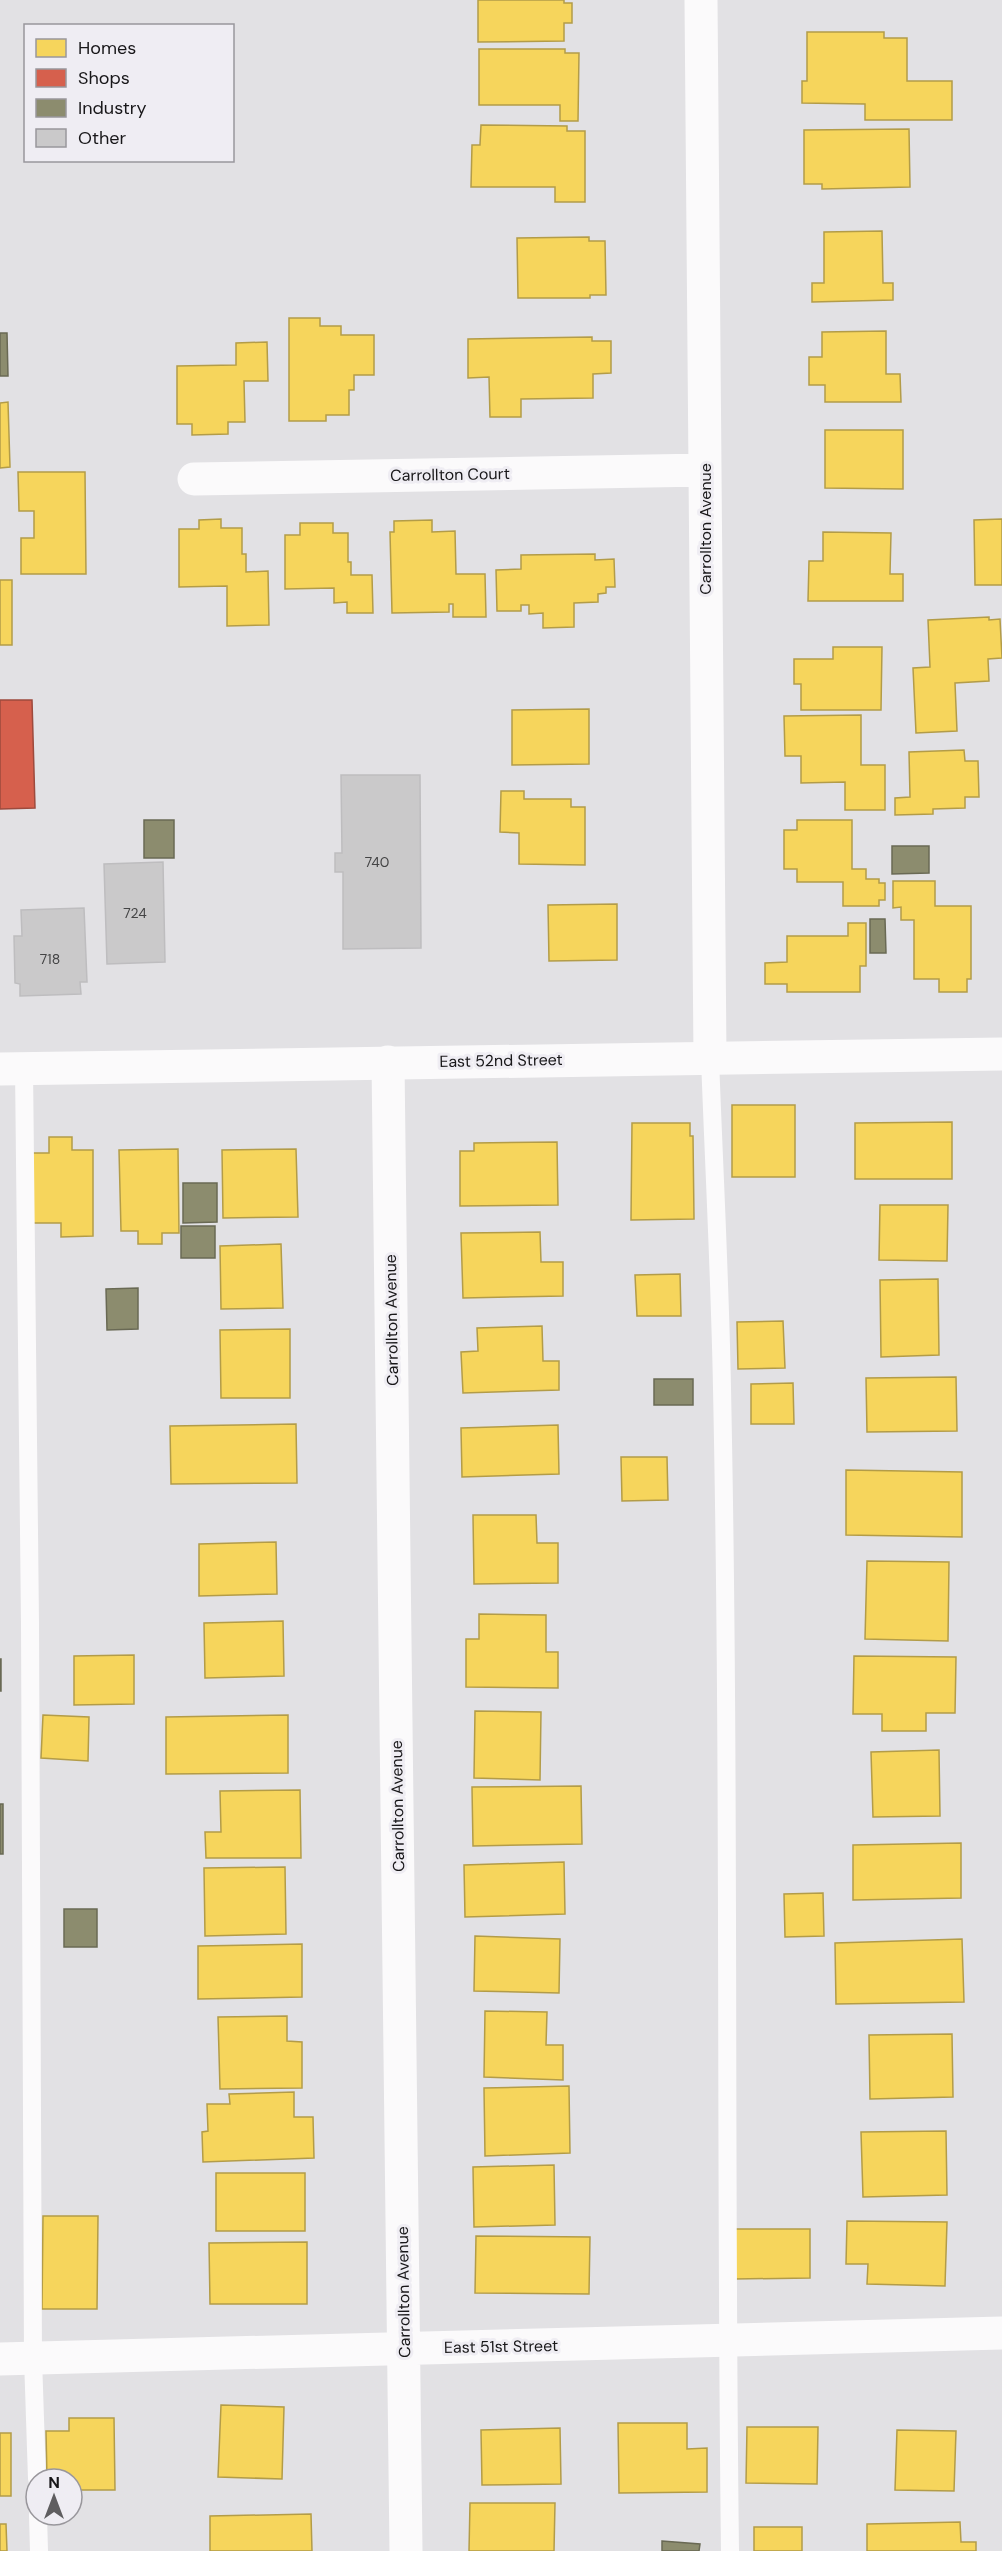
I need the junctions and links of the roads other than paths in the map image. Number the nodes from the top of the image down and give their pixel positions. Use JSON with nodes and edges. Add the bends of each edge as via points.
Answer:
{"nodes":[{"id":1,"x":701,"y":0,"type":"edge"},
{"id":2,"x":705,"y":470,"type":"junction"},
{"id":3,"x":194,"y":479,"type":"dead end"},
{"id":4,"x":1002,"y":1054,"type":"edge"},
{"id":5,"x":710,"y":1058,"type":"junction"},
{"id":6,"x":388,"y":1062,"type":"junction"},
{"id":7,"x":12,"y":1069,"type":"edge"},
{"id":8,"x":1002,"y":2333,"type":"edge"},
{"id":9,"x":728,"y":2340,"type":"junction"},
{"id":10,"x":404,"y":2349,"type":"junction"},
{"id":11,"x":33,"y":2358,"type":"junction"},
{"id":12,"x":0,"y":2359,"type":"edge"},
{"id":13,"x":37,"y":2467,"type":"edge"},
{"id":14,"x":38,"y":2527,"type":"edge"},
{"id":15,"x":39,"y":2551,"type":"edge"},
{"id":16,"x":406,"y":2551,"type":"edge"},
{"id":17,"x":730,"y":2551,"type":"edge"}],
"edges":[{"from":1,"to":2,"type":"street","name":"Carrollton Avenue"},
{"from":2,"to":3,"type":"street","name":"Carrollton Court"},
{"from":2,"to":5,"type":"street","name":"Carrollton Avenue"},
{"from":4,"to":5,"type":"street","name":"East 52nd Street"},
{"from":5,"to":6,"type":"street","name":"East 52nd Street"},
{"from":5,"to":9,"type":"lane","via":[[726,1621]]},
{"from":6,"to":7,"type":"street","name":"East 52nd Street"},
{"from":6,"to":10,"type":"street","name":"Carrollton Avenue"},
{"from":7,"to":11,"type":"lane","via":[[30,1624]]},
{"from":8,"to":9,"type":"street","name":"East 51st Street"},
{"from":9,"to":10,"type":"street","name":"East 51st Street"},
{"from":9,"to":17,"type":"lane"},
{"from":10,"to":11,"type":"street","name":"East 51st Street"},
{"from":10,"to":16,"type":"street","name":"Carrollton Avenue"},
{"from":11,"to":12,"type":"street","name":"East 51st Street"},
{"from":11,"to":13,"type":"lane"},
{"from":14,"to":15,"type":"lane"}]}
